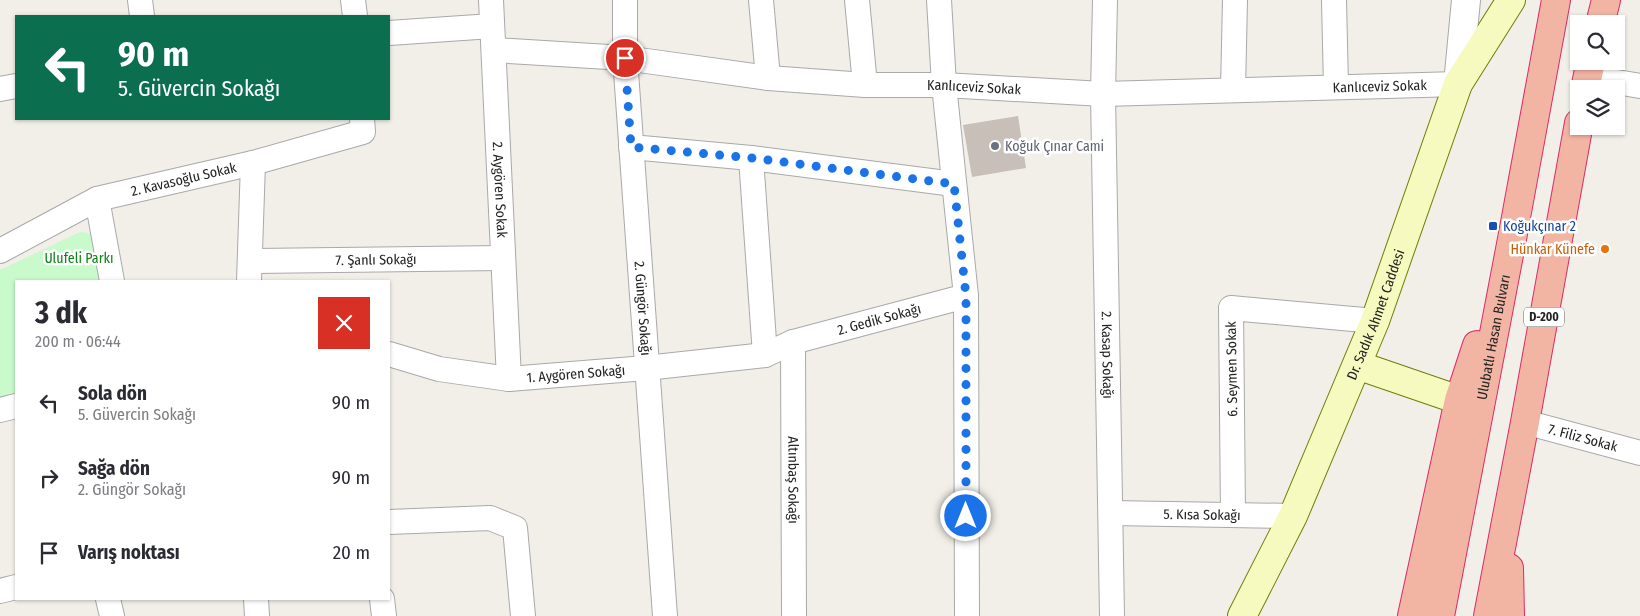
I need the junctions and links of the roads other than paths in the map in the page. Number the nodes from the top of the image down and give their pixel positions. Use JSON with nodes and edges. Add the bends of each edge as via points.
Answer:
{"nodes":[{"id":1,"x":140,"y":0,"type":"edge"},
{"id":2,"x":353,"y":0,"type":"edge"},
{"id":3,"x":491,"y":0,"type":"edge"},
{"id":4,"x":625,"y":0,"type":"edge"},
{"id":5,"x":761,"y":0,"type":"edge"},
{"id":6,"x":857,"y":0,"type":"edge"},
{"id":7,"x":939,"y":0,"type":"edge"},
{"id":8,"x":1104,"y":0,"type":"edge"},
{"id":9,"x":1234,"y":0,"type":"edge"},
{"id":10,"x":1334,"y":0,"type":"edge"},
{"id":11,"x":1466,"y":0,"type":"edge"},
{"id":12,"x":1511,"y":0,"type":"edge"},
{"id":13,"x":1556,"y":0,"type":"edge"},
{"id":14,"x":1606,"y":0,"type":"edge"},
{"id":15,"x":142,"y":15,"type":"edge"},
{"id":16,"x":355,"y":15,"type":"edge"},
{"id":17,"x":1602,"y":15,"type":"edge"},
{"id":18,"x":492,"y":26,"type":"junction"},
{"id":19,"x":390,"y":33,"type":"edge"},
{"id":20,"x":494,"y":50,"type":"junction"},
{"id":21,"x":625,"y":58,"type":"junction"},
{"id":22,"x":1588,"y":76,"type":"edge"},
{"id":23,"x":768,"y":78,"type":"junction"},
{"id":24,"x":865,"y":84,"type":"junction"},
{"id":25,"x":1458,"y":84,"type":"junction"},
{"id":26,"x":944,"y":85,"type":"junction"},
{"id":27,"x":15,"y":86,"type":"edge"},
{"id":28,"x":1640,"y":86,"type":"edge"},
{"id":29,"x":1336,"y":87,"type":"junction"},
{"id":30,"x":0,"y":89,"type":"edge"},
{"id":31,"x":1233,"y":90,"type":"junction"},
{"id":32,"x":1103,"y":94,"type":"junction"},
{"id":33,"x":362,"y":120,"type":"edge"},
{"id":34,"x":1577,"y":135,"type":"edge"},
{"id":35,"x":631,"y":147,"type":"junction"},
{"id":36,"x":752,"y":158,"type":"junction"},
{"id":37,"x":253,"y":163,"type":"junction"},
{"id":38,"x":954,"y":184,"type":"junction"},
{"id":39,"x":98,"y":199,"type":"junction"},
{"id":40,"x":1512,"y":240,"type":"junction"},
{"id":41,"x":0,"y":251,"type":"edge"},
{"id":42,"x":503,"y":258,"type":"junction"},
{"id":43,"x":250,"y":271,"type":"edge"},
{"id":44,"x":112,"y":280,"type":"edge"},
{"id":45,"x":966,"y":296,"type":"junction"},
{"id":46,"x":1375,"y":321,"type":"junction"},
{"id":47,"x":793,"y":342,"type":"junction"},
{"id":48,"x":390,"y":354,"type":"edge"},
{"id":49,"x":765,"y":355,"type":"junction"},
{"id":50,"x":1357,"y":365,"type":"junction"},
{"id":51,"x":646,"y":368,"type":"junction"},
{"id":52,"x":509,"y":379,"type":"junction"},
{"id":53,"x":1459,"y":400,"type":"junction"},
{"id":54,"x":15,"y":406,"type":"edge"},
{"id":55,"x":0,"y":410,"type":"edge"},
{"id":56,"x":1525,"y":422,"type":"junction"},
{"id":57,"x":1640,"y":453,"type":"edge"},
{"id":58,"x":1508,"y":511,"type":"junction"},
{"id":59,"x":1111,"y":513,"type":"junction"},
{"id":60,"x":1233,"y":515,"type":"junction"},
{"id":61,"x":1293,"y":516,"type":"junction"},
{"id":62,"x":390,"y":522,"type":"edge"},
{"id":63,"x":15,"y":587,"type":"edge"},
{"id":64,"x":0,"y":591,"type":"edge"},
{"id":65,"x":108,"y":600,"type":"edge"},
{"id":66,"x":256,"y":600,"type":"edge"},
{"id":67,"x":382,"y":600,"type":"edge"},
{"id":68,"x":112,"y":616,"type":"edge"},
{"id":69,"x":257,"y":616,"type":"edge"},
{"id":70,"x":384,"y":616,"type":"edge"},
{"id":71,"x":523,"y":616,"type":"edge"},
{"id":72,"x":665,"y":616,"type":"edge"},
{"id":73,"x":794,"y":616,"type":"edge"},
{"id":74,"x":967,"y":616,"type":"edge"},
{"id":75,"x":1112,"y":616,"type":"edge"},
{"id":76,"x":1242,"y":616,"type":"edge"},
{"id":77,"x":1412,"y":616,"type":"edge"},
{"id":78,"x":1440,"y":616,"type":"edge"},
{"id":79,"x":1488,"y":616,"type":"edge"},
{"id":80,"x":1510,"y":616,"type":"edge"}],
"edges":[{"from":1,"to":15,"type":"street"},
{"from":2,"to":16,"type":"street"},
{"from":3,"to":18,"type":"street","name":"2. Aygören Sokak"},
{"from":4,"to":21,"type":"street","name":"2. Güngör Sokağı"},
{"from":5,"to":23,"type":"street"},
{"from":6,"to":24,"type":"street"},
{"from":7,"to":26,"type":"street"},
{"from":8,"to":32,"type":"street","name":"2. Kasap Sokağı"},
{"from":9,"to":31,"type":"street"},
{"from":10,"to":29,"type":"street"},
{"from":11,"to":25,"type":"street","name":"Dr. Sadık Ahmet Caddesi"},
{"from":12,"to":25,"type":"main road"},
{"from":13,"to":40,"type":"highway","name":"Ulubatlı Hasan Bulvarı"},
{"from":14,"to":17,"type":"highway"},
{"from":18,"to":19,"type":"street"},
{"from":18,"to":20,"type":"street","name":"2. Aygören Sokak"},
{"from":20,"to":21,"type":"street","name":"Kanlıceviz Sokak"},
{"from":20,"to":42,"type":"street","name":"2. Aygören Sokak"},
{"from":21,"to":23,"type":"street","name":"Kanlıceviz Sokak"},
{"from":21,"to":35,"type":"street","name":"2. Güngör Sokağı"},
{"from":22,"to":28,"type":"street"},
{"from":23,"to":24,"type":"street","name":"Kanlıceviz Sokak"},
{"from":24,"to":26,"type":"street","name":"Kanlıceviz Sokak"},
{"from":25,"to":29,"type":"street","name":"Kanlıceviz Sokak"},
{"from":25,"to":46,"type":"main road","name":"Dr. Sadık Ahmet Caddesi"},
{"from":26,"to":32,"type":"street","name":"Kanlıceviz Sokak"},
{"from":26,"to":38,"type":"street"},
{"from":27,"to":30,"type":"street"},
{"from":29,"to":31,"type":"street","name":"Kanlıceviz Sokak"},
{"from":31,"to":32,"type":"street","name":"Kanlıceviz Sokak"},
{"from":32,"to":59,"type":"street","name":"2. Kasap Sokağı"},
{"from":33,"to":37,"type":"street","name":"2. Kavasoğlu Sokak","via":[[362,132]]},
{"from":34,"to":56,"type":"highway","number":"D-200"},
{"from":35,"to":36,"type":"street"},
{"from":35,"to":51,"type":"street","name":"2. Güngör Sokağı"},
{"from":36,"to":38,"type":"street"},
{"from":36,"to":49,"type":"street"},
{"from":37,"to":39,"type":"street","name":"2. Kavasoğlu Sokak"},
{"from":37,"to":43,"type":"street"},
{"from":38,"to":45,"type":"street"},
{"from":39,"to":41,"type":"street","name":"2. Kavasoğlu Sokak"},
{"from":39,"to":44,"type":"street"},
{"from":40,"to":53,"type":"highway"},
{"from":40,"to":78,"type":"highway","name":"Ulubatlı Hasan Bulvarı"},
{"from":42,"to":43,"type":"street","name":"7. Şanlı Sokağı"},
{"from":42,"to":52,"type":"street","name":"2. Aygören Sokak"},
{"from":45,"to":47,"type":"street","name":"2. Gedik Sokağı"},
{"from":45,"to":74,"type":"street"},
{"from":46,"to":50,"type":"main road","name":"Dr. Sadık Ahmet Caddesi"},
{"from":46,"to":60,"type":"street","name":"6. Seymen Sokak","via":[[1231,308]]},
{"from":47,"to":49,"type":"street","name":"1. Aygören Sokağı"},
{"from":47,"to":73,"type":"street","name":"Altınbaş Sokağı"},
{"from":48,"to":52,"type":"street","name":"1. Aygören Sokağı","via":[[439,369]]},
{"from":49,"to":51,"type":"street","name":"1. Aygören Sokağı"},
{"from":50,"to":53,"type":"main road"},
{"from":50,"to":61,"type":"main road","name":"Dr. Sadık Ahmet Caddesi"},
{"from":51,"to":52,"type":"street","name":"1. Aygören Sokağı"},
{"from":51,"to":72,"type":"street","name":"2. Güngör Sokağı"},
{"from":53,"to":77,"type":"highway"},
{"from":54,"to":55,"type":"street"},
{"from":56,"to":57,"type":"street","name":"7. Filiz Sokak"},
{"from":56,"to":58,"type":"highway","number":"D-200"},
{"from":58,"to":79,"type":"highway","number":"D-200"},
{"from":58,"to":80,"type":"highway"},
{"from":59,"to":60,"type":"street","name":"5. Kısa Sokağı"},
{"from":59,"to":75,"type":"street","name":"2. Kasap Sokağı"},
{"from":60,"to":61,"type":"street","name":"5. Kısa Sokağı"},
{"from":61,"to":76,"type":"main road","name":"Dr. Sadık Ahmet Caddesi"},
{"from":62,"to":71,"type":"street","via":[[490,518],[515,528]]},
{"from":63,"to":64,"type":"street"},
{"from":65,"to":68,"type":"street"},
{"from":66,"to":69,"type":"street"},
{"from":67,"to":70,"type":"street"}]}
